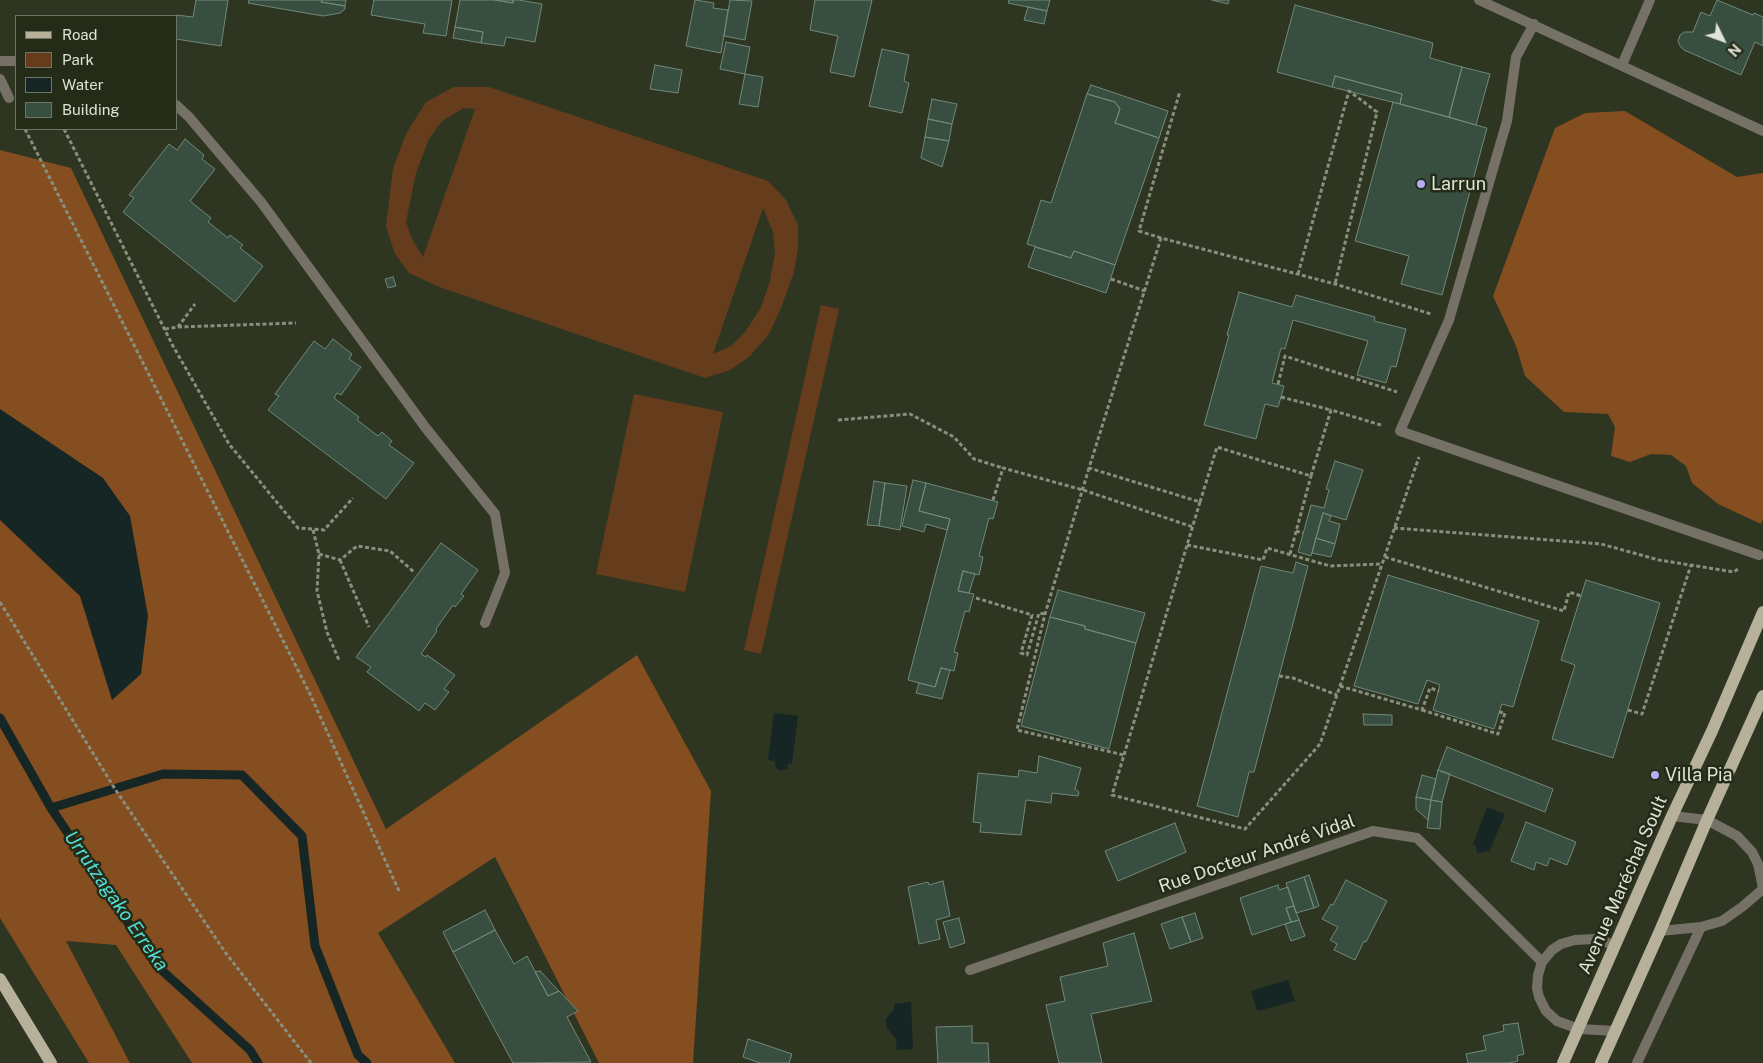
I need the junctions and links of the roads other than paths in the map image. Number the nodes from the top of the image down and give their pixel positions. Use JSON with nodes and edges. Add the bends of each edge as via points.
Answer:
{"nodes":[{"id":1,"x":1479,"y":0,"type":"edge"},
{"id":2,"x":1650,"y":0,"type":"edge"},
{"id":3,"x":1534,"y":24,"type":"junction"},
{"id":4,"x":0,"y":61,"type":"edge"},
{"id":5,"x":15,"y":61,"type":"edge"},
{"id":6,"x":1622,"y":65,"type":"junction"},
{"id":7,"x":0,"y":79,"type":"edge"},
{"id":8,"x":9,"y":98,"type":"dead end"},
{"id":9,"x":178,"y":107,"type":"edge"},
{"id":10,"x":1763,"y":131,"type":"edge"},
{"id":11,"x":1759,"y":555,"type":"road end"},
{"id":12,"x":1763,"y":612,"type":"edge"},
{"id":13,"x":485,"y":623,"type":"dead end"},
{"id":14,"x":1763,"y":696,"type":"edge"},
{"id":15,"x":1672,"y":816,"type":"junction"},
{"id":16,"x":1707,"y":820,"type":"junction"},
{"id":17,"x":1763,"y":888,"type":"edge"},
{"id":18,"x":1701,"y":927,"type":"junction"},
{"id":19,"x":1660,"y":931,"type":"junction"},
{"id":20,"x":1615,"y":945,"type":"junction"},
{"id":21,"x":1542,"y":962,"type":"junction"},
{"id":22,"x":970,"y":970,"type":"dead end"},
{"id":23,"x":0,"y":979,"type":"edge"},
{"id":24,"x":1579,"y":1029,"type":"junction"},
{"id":25,"x":1616,"y":1031,"type":"junction"},
{"id":26,"x":51,"y":1063,"type":"edge"},
{"id":27,"x":1563,"y":1063,"type":"edge"},
{"id":28,"x":1601,"y":1063,"type":"edge"},
{"id":29,"x":1637,"y":1063,"type":"edge"}],
"edges":[{"from":1,"to":3,"type":"street"},
{"from":2,"to":6,"type":"street"},
{"from":3,"to":6,"type":"street"},
{"from":3,"to":11,"type":"street","via":[[1516,57],[1507,121],[1449,320],[1400,431]]},
{"from":4,"to":5,"type":"street"},
{"from":6,"to":10,"type":"street"},
{"from":7,"to":8,"type":"street"},
{"from":9,"to":13,"type":"street","via":[[261,202],[425,427],[495,514],[505,573]]},
{"from":12,"to":15,"type":"main road","name":"Avenue Maréchal Soult"},
{"from":14,"to":16,"type":"main road"},
{"from":15,"to":16,"type":"street"},
{"from":15,"to":20,"type":"main road","name":"Avenue Maréchal Soult"},
{"from":16,"to":17,"type":"street","via":[[1737,836],[1752,852]]},
{"from":16,"to":19,"type":"main road"},
{"from":17,"to":18,"type":"street","via":[[1722,921]]},
{"from":18,"to":19,"type":"street"},
{"from":18,"to":29,"type":"street"},
{"from":19,"to":25,"type":"main road"},
{"from":20,"to":21,"type":"street","via":[[1595,939],[1575,940],[1561,944]]},
{"from":20,"to":24,"type":"main road","name":"Avenue Maréchal Soult"},
{"from":21,"to":22,"type":"street","name":"Rue Docteur André Vidal","via":[[1417,838],[1374,831]]},
{"from":21,"to":24,"type":"street","via":[[1537,988],[1546,1011],[1557,1021]]},
{"from":23,"to":26,"type":"main road"},
{"from":24,"to":25,"type":"street"},
{"from":24,"to":27,"type":"main road","name":"Avenue Maréchal Soult"},
{"from":25,"to":28,"type":"main road"}]}
